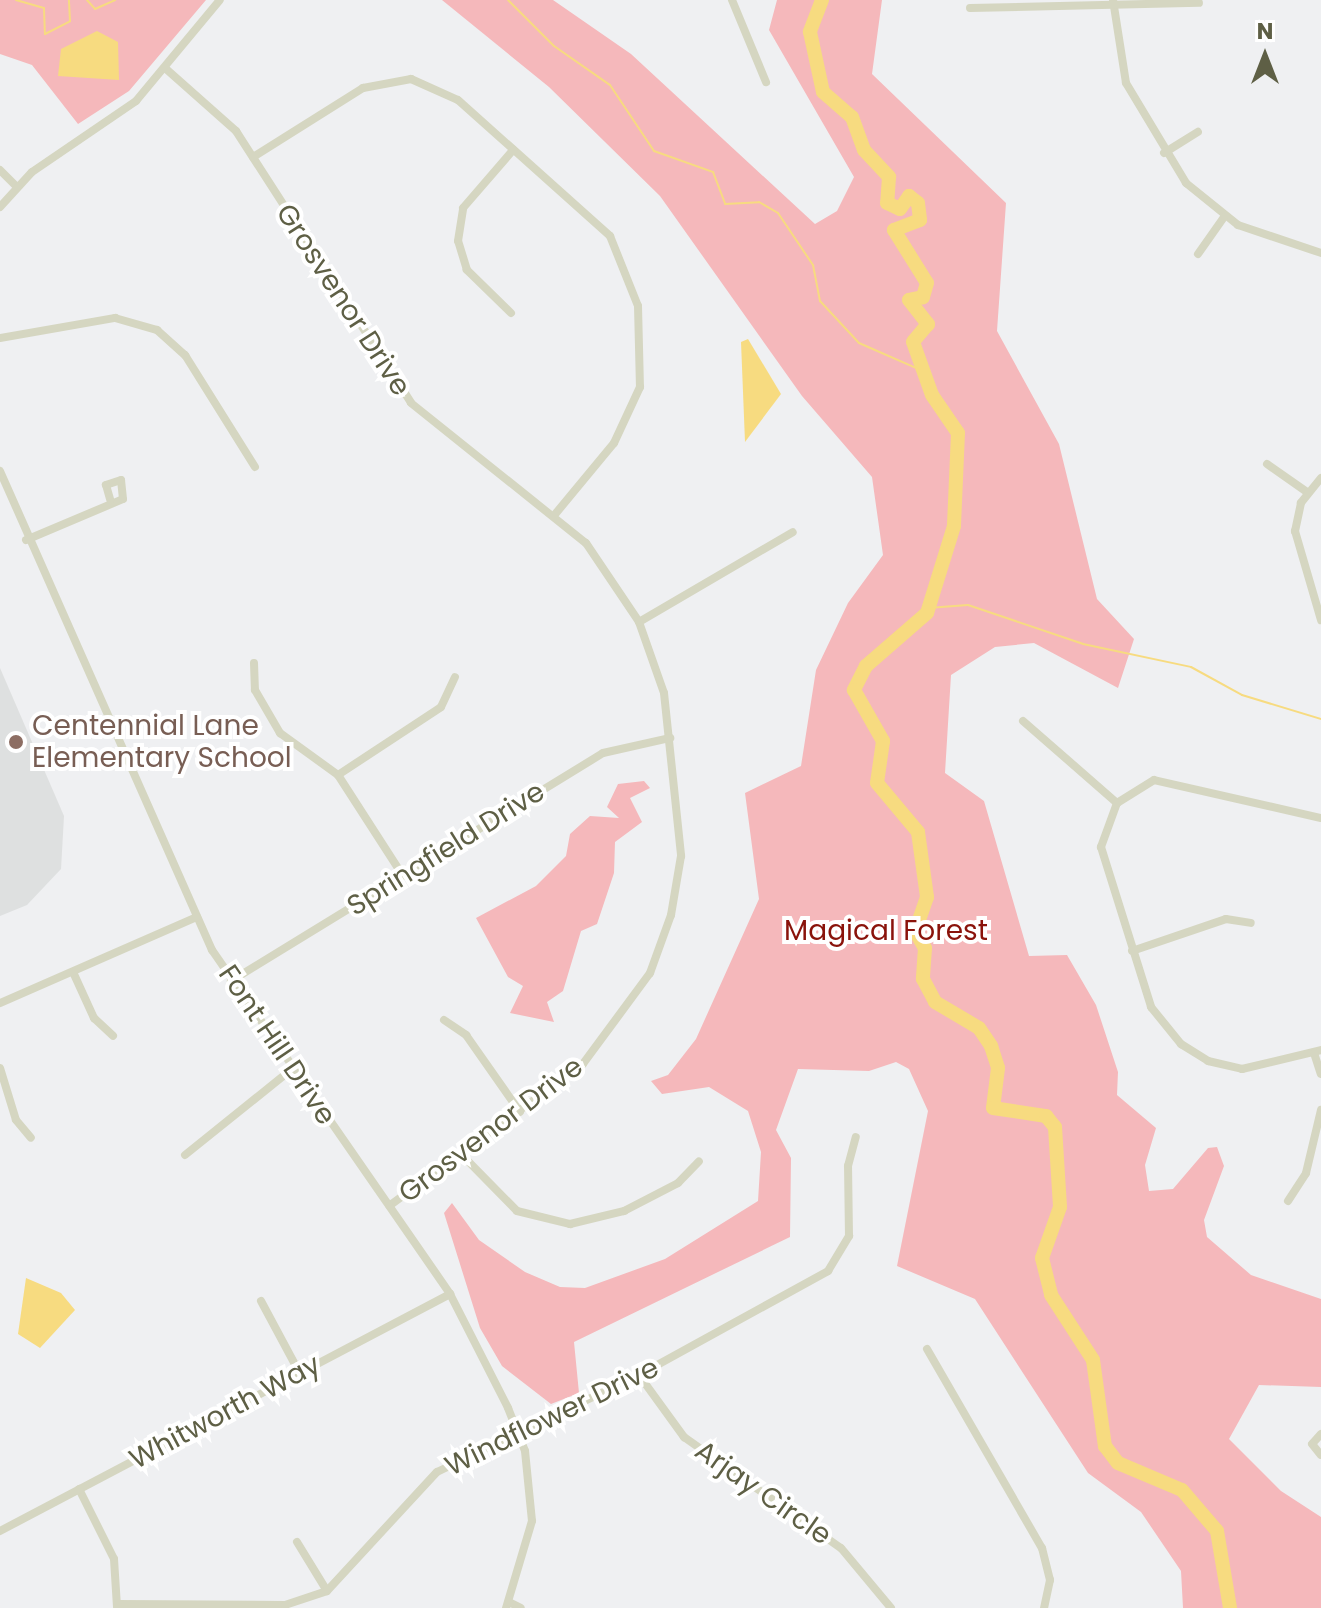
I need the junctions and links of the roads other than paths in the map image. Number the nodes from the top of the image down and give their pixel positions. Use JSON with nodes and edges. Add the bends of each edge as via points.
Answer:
{"nodes":[{"id":1,"x":220,"y":0,"type":"edge"},
{"id":2,"x":732,"y":0,"type":"edge"},
{"id":3,"x":1113,"y":1,"type":"edge"},
{"id":4,"x":1199,"y":3,"type":"dead end"},
{"id":5,"x":970,"y":8,"type":"dead end"},
{"id":6,"x":165,"y":68,"type":"junction"},
{"id":7,"x":766,"y":82,"type":"dead end"},
{"id":8,"x":1198,"y":132,"type":"dead end"},
{"id":9,"x":513,"y":150,"type":"junction"},
{"id":10,"x":1164,"y":153,"type":"junction"},
{"id":11,"x":253,"y":157,"type":"junction"},
{"id":12,"x":0,"y":170,"type":"edge"},
{"id":13,"x":16,"y":186,"type":"junction"},
{"id":14,"x":0,"y":207,"type":"edge"},
{"id":15,"x":1224,"y":217,"type":"junction"},
{"id":16,"x":1321,"y":253,"type":"edge"},
{"id":17,"x":1198,"y":254,"type":"dead end"},
{"id":18,"x":511,"y":313,"type":"dead end"},
{"id":19,"x":0,"y":338,"type":"edge"},
{"id":20,"x":1267,"y":464,"type":"dead end"},
{"id":21,"x":255,"y":467,"type":"dead end"},
{"id":22,"x":0,"y":471,"type":"edge"},
{"id":23,"x":1321,"y":478,"type":"edge"},
{"id":24,"x":1307,"y":492,"type":"junction"},
{"id":25,"x":110,"y":499,"type":"dead end"},
{"id":26,"x":556,"y":513,"type":"junction"},
{"id":27,"x":793,"y":532,"type":"dead end"},
{"id":28,"x":26,"y":540,"type":"junction"},
{"id":29,"x":1321,"y":620,"type":"edge"},
{"id":30,"x":639,"y":622,"type":"junction"},
{"id":31,"x":254,"y":663,"type":"dead end"},
{"id":32,"x":455,"y":677,"type":"dead end"},
{"id":33,"x":1023,"y":721,"type":"dead end"},
{"id":34,"x":670,"y":738,"type":"junction"},
{"id":35,"x":338,"y":775,"type":"junction"},
{"id":36,"x":1117,"y":803,"type":"junction"},
{"id":37,"x":1321,"y":818,"type":"edge"},
{"id":38,"x":403,"y":876,"type":"junction"},
{"id":39,"x":197,"y":917,"type":"junction"},
{"id":40,"x":1251,"y":923,"type":"dead end"},
{"id":41,"x":1132,"y":951,"type":"junction"},
{"id":42,"x":73,"y":972,"type":"junction"},
{"id":43,"x":231,"y":981,"type":"junction"},
{"id":44,"x":0,"y":1003,"type":"edge"},
{"id":45,"x":444,"y":1020,"type":"dead end"},
{"id":46,"x":113,"y":1036,"type":"dead end"},
{"id":47,"x":1318,"y":1051,"type":"edge"},
{"id":48,"x":0,"y":1068,"type":"edge"},
{"id":49,"x":292,"y":1069,"type":"junction"},
{"id":50,"x":1321,"y":1074,"type":"edge"},
{"id":51,"x":1321,"y":1110,"type":"edge"},
{"id":52,"x":520,"y":1112,"type":"junction"},
{"id":53,"x":856,"y":1137,"type":"dead end"},
{"id":54,"x":31,"y":1138,"type":"dead end"},
{"id":55,"x":185,"y":1155,"type":"dead end"},
{"id":56,"x":462,"y":1155,"type":"junction"},
{"id":57,"x":699,"y":1161,"type":"dead end"},
{"id":58,"x":1288,"y":1201,"type":"dead end"},
{"id":59,"x":389,"y":1206,"type":"junction"},
{"id":60,"x":450,"y":1294,"type":"junction"},
{"id":61,"x":261,"y":1301,"type":"dead end"},
{"id":62,"x":927,"y":1349,"type":"dead end"},
{"id":63,"x":299,"y":1372,"type":"junction"},
{"id":64,"x":639,"y":1375,"type":"junction"},
{"id":65,"x":518,"y":1430,"type":"junction"},
{"id":66,"x":1321,"y":1434,"type":"edge"},
{"id":67,"x":1321,"y":1455,"type":"edge"},
{"id":68,"x":79,"y":1489,"type":"junction"},
{"id":69,"x":0,"y":1531,"type":"edge"},
{"id":70,"x":297,"y":1542,"type":"dead end"},
{"id":71,"x":327,"y":1591,"type":"junction"},
{"id":72,"x":507,"y":1605,"type":"edge"},
{"id":73,"x":117,"y":1606,"type":"edge"},
{"id":74,"x":521,"y":1608,"type":"edge"},
{"id":75,"x":891,"y":1608,"type":"edge"},
{"id":76,"x":1044,"y":1608,"type":"edge"}],
"edges":[{"from":1,"to":6,"type":"street"},
{"from":2,"to":7,"type":"street"},
{"from":3,"to":4,"type":"street"},
{"from":3,"to":5,"type":"street"},
{"from":3,"to":10,"type":"street","via":[[1126,83]]},
{"from":6,"to":11,"type":"street","name":"Grosvenor Drive","via":[[218,112]]},
{"from":6,"to":13,"type":"street","via":[[136,101]]},
{"from":8,"to":10,"type":"street"},
{"from":9,"to":11,"type":"street","via":[[442,89],[395,79],[363,88]]},
{"from":9,"to":18,"type":"street","via":[[463,208],[458,241],[467,270]]},
{"from":9,"to":26,"type":"street","via":[[610,236],[638,306],[642,366],[635,404],[614,443]]},
{"from":10,"to":15,"type":"street"},
{"from":11,"to":26,"type":"street","name":"Grosvenor Drive","via":[[394,384],[438,431]]},
{"from":12,"to":13,"type":"street"},
{"from":13,"to":14,"type":"street"},
{"from":15,"to":16,"type":"street","via":[[1275,242]]},
{"from":15,"to":17,"type":"street"},
{"from":19,"to":21,"type":"street","via":[[115,318],[157,330],[185,355]]},
{"from":20,"to":24,"type":"street"},
{"from":22,"to":28,"type":"street","name":"Font Hill Drive"},
{"from":23,"to":24,"type":"street"},
{"from":24,"to":29,"type":"street","via":[[1295,541]]},
{"from":25,"to":28,"type":"street"},
{"from":26,"to":30,"type":"street","name":"Grosvenor Drive","via":[[601,562]]},
{"from":27,"to":30,"type":"street"},
{"from":28,"to":39,"type":"street","name":"Font Hill Drive"},
{"from":30,"to":34,"type":"street","name":"Grosvenor Drive","via":[[659,670]]},
{"from":31,"to":35,"type":"street","via":[[255,690],[280,733]]},
{"from":32,"to":35,"type":"street","via":[[441,707]]},
{"from":33,"to":36,"type":"street"},
{"from":34,"to":38,"type":"street","name":"Springfield Drive","via":[[603,753]]},
{"from":34,"to":52,"type":"street","name":"Grosvenor Drive","via":[[681,856],[661,947],[603,1044]]},
{"from":35,"to":38,"type":"street"},
{"from":36,"to":37,"type":"street","via":[[1143,784],[1176,780]]},
{"from":36,"to":41,"type":"street","via":[[1106,822],[1102,858]]},
{"from":38,"to":43,"type":"street","name":"Springfield Drive"},
{"from":39,"to":42,"type":"street"},
{"from":39,"to":43,"type":"street","name":"Font Hill Drive"},
{"from":40,"to":41,"type":"street","via":[[1226,919]]},
{"from":41,"to":47,"type":"street","via":[[1160,1022],[1193,1054],[1242,1069]]},
{"from":42,"to":44,"type":"street"},
{"from":42,"to":46,"type":"street","via":[[94,1018]]},
{"from":43,"to":49,"type":"street","name":"Font Hill Drive"},
{"from":45,"to":52,"type":"street","via":[[466,1035]]},
{"from":47,"to":50,"type":"street"},
{"from":48,"to":54,"type":"street","via":[[16,1120]]},
{"from":49,"to":55,"type":"street"},
{"from":49,"to":59,"type":"street","name":"Font Hill Drive"},
{"from":51,"to":58,"type":"street","via":[[1306,1173]]},
{"from":52,"to":56,"type":"street","name":"Grosvenor Drive"},
{"from":53,"to":64,"type":"street","name":"Windflower Drive","via":[[848,1166],[849,1236],[837,1262],[817,1280]]},
{"from":56,"to":57,"type":"street","via":[[517,1211],[570,1224],[624,1211],[678,1183]]},
{"from":56,"to":59,"type":"street","name":"Grosvenor Drive"},
{"from":59,"to":60,"type":"street","name":"Font Hill Drive"},
{"from":60,"to":63,"type":"street","name":"Whitworth Way"},
{"from":60,"to":65,"type":"street","name":"Font Hill Drive"},
{"from":61,"to":63,"type":"street"},
{"from":62,"to":76,"type":"street","via":[[1042,1548],[1050,1580]]},
{"from":63,"to":68,"type":"street","name":"Whitworth Way"},
{"from":64,"to":65,"type":"street","name":"Windflower Drive"},
{"from":64,"to":75,"type":"street","name":"Arjay Circle","via":[[684,1437],[841,1548]]},
{"from":65,"to":71,"type":"street","name":"Windflower Drive","via":[[423,1483]]},
{"from":65,"to":72,"type":"street","name":"Font Hill Drive","via":[[532,1521]]},
{"from":66,"to":67,"type":"street","via":[[1312,1444]]},
{"from":68,"to":69,"type":"street","name":"Whitworth Way"},
{"from":68,"to":73,"type":"street","via":[[114,1559]]},
{"from":70,"to":71,"type":"street"},
{"from":71,"to":73,"type":"street","via":[[276,1606]]},
{"from":72,"to":74,"type":"street"}]}
